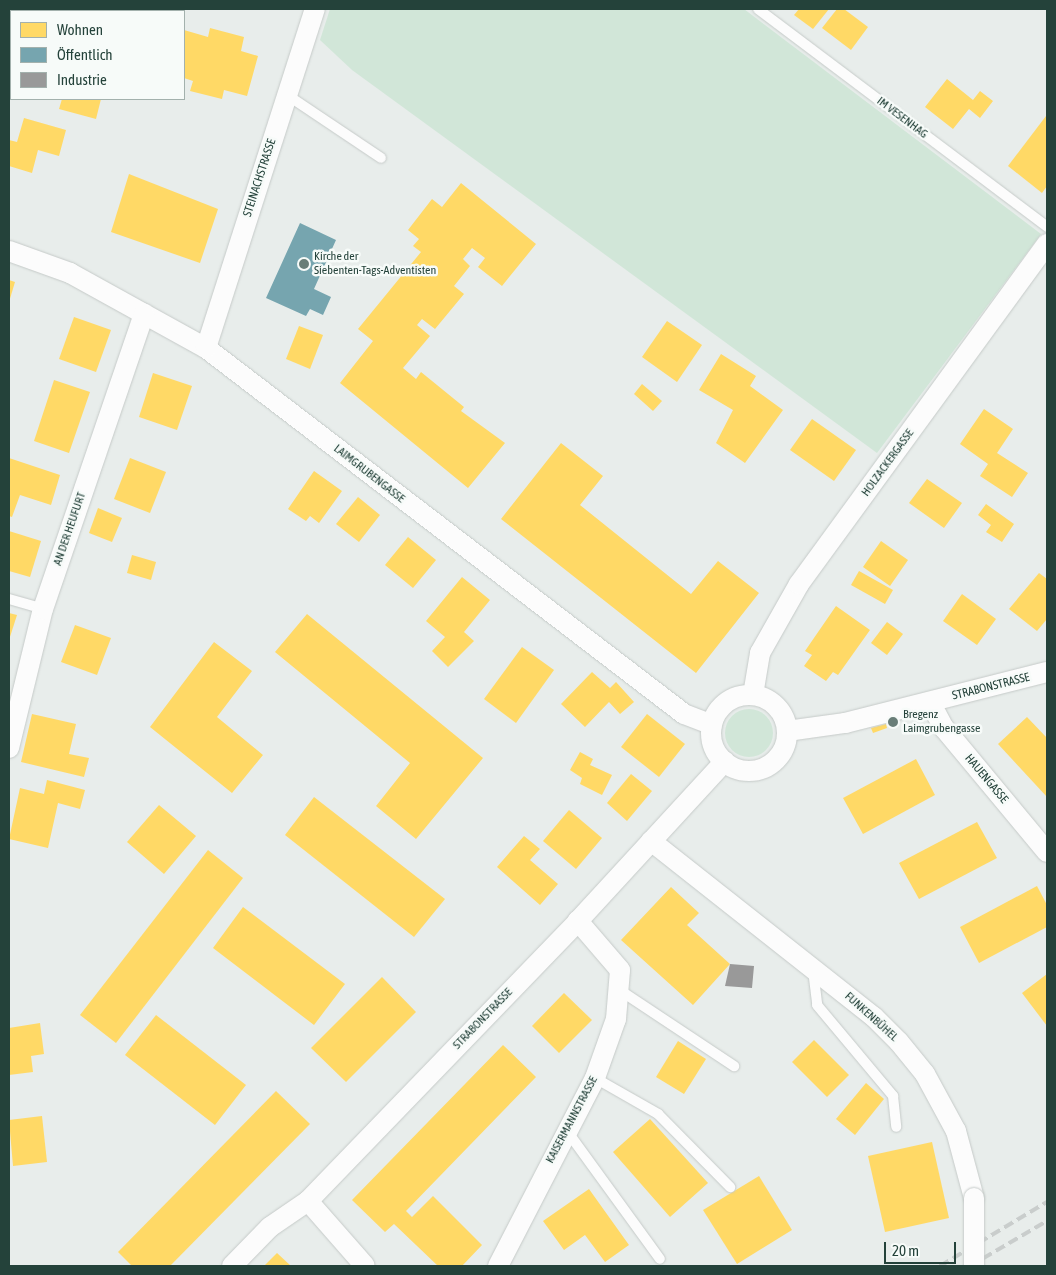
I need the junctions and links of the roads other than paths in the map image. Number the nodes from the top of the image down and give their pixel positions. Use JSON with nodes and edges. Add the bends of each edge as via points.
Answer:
{"nodes":[{"id":1,"x":315,"y":9,"type":"edge"},
{"id":2,"x":758,"y":9,"type":"edge"},
{"id":3,"x":287,"y":95,"type":"junction"},
{"id":4,"x":381,"y":158,"type":"dead end"},
{"id":5,"x":1047,"y":227,"type":"edge"},
{"id":6,"x":1047,"y":244,"type":"edge"},
{"id":7,"x":9,"y":251,"type":"edge"},
{"id":8,"x":144,"y":314,"type":"junction"},
{"id":9,"x":206,"y":348,"type":"junction"},
{"id":10,"x":9,"y":599,"type":"edge"},
{"id":11,"x":43,"y":609,"type":"junction"},
{"id":12,"x":1047,"y":672,"type":"edge"},
{"id":13,"x":753,"y":695,"type":"junction"},
{"id":14,"x":930,"y":702,"type":"junction"},
{"id":15,"x":712,"y":725,"type":"junction"},
{"id":16,"x":787,"y":731,"type":"junction"},
{"id":17,"x":9,"y":748,"type":"edge"},
{"id":18,"x":724,"y":762,"type":"junction"},
{"id":19,"x":651,"y":841,"type":"junction"},
{"id":20,"x":1047,"y":852,"type":"edge"},
{"id":21,"x":578,"y":921,"type":"junction"},
{"id":22,"x":813,"y":968,"type":"junction"},
{"id":23,"x":621,"y":991,"type":"junction"},
{"id":24,"x":734,"y":1066,"type":"dead end"},
{"id":25,"x":595,"y":1078,"type":"junction"},
{"id":26,"x":896,"y":1126,"type":"dead end"},
{"id":27,"x":566,"y":1131,"type":"junction"},
{"id":28,"x":730,"y":1187,"type":"dead end"},
{"id":29,"x":308,"y":1201,"type":"junction"},
{"id":30,"x":660,"y":1259,"type":"dead end"},
{"id":31,"x":232,"y":1266,"type":"edge"},
{"id":32,"x":365,"y":1266,"type":"edge"},
{"id":33,"x":498,"y":1266,"type":"edge"},
{"id":34,"x":974,"y":1266,"type":"edge"}],
"edges":[{"from":1,"to":3,"type":"street","name":"STEINACHSTRASSE"},
{"from":2,"to":5,"type":"lane","name":"IM VESENHAG"},
{"from":3,"to":4,"type":"lane"},
{"from":3,"to":9,"type":"street","name":"STEINACHSTRASSE"},
{"from":6,"to":13,"type":"street","name":"HOLZACKERGASSE","via":[[799,584],[760,653]]},
{"from":7,"to":8,"type":"street","name":"LAIMGRUBENGASSE","via":[[70,273]]},
{"from":8,"to":9,"type":"street","name":"LAIMGRUBENGASSE"},
{"from":8,"to":11,"type":"street","name":"AN DER HEUFURT"},
{"from":9,"to":15,"type":"street","name":"LAIMGRUBENGASSE","via":[[684,714]]},
{"from":10,"to":11,"type":"lane"},
{"from":11,"to":17,"type":"street","name":"AN DER HEUFURT"},
{"from":12,"to":14,"type":"street","name":"STRABONSTRASSE"},
{"from":13,"to":15,"type":"street","via":[[722,706]]},
{"from":13,"to":16,"type":"street","via":[[780,711]]},
{"from":14,"to":16,"type":"street","name":"STRABONSTRASSE"},
{"from":14,"to":20,"type":"street","name":"HAUENGASSE","via":[[944,728]]},
{"from":15,"to":18,"type":"street","via":[[713,745]]},
{"from":16,"to":18,"type":"street","via":[[781,754],[764,768],[743,770]]},
{"from":18,"to":19,"type":"street","name":"STRABONSTRASSE"},
{"from":19,"to":21,"type":"street","name":"STRABONSTRASSE"},
{"from":19,"to":22,"type":"street","name":"FUNKENBÜHEL"},
{"from":21,"to":23,"type":"street","name":"KAISERMANNSTRASSE","via":[[620,970]]},
{"from":21,"to":29,"type":"street","name":"STRABONSTRASSE"},
{"from":22,"to":26,"type":"lane","via":[[817,1005],[893,1096]]},
{"from":22,"to":34,"type":"street","name":"FUNKENBÜHEL","bridge":true,"via":[[874,1017],[925,1074],[956,1132],[974,1198]]},
{"from":23,"to":24,"type":"lane"},
{"from":23,"to":25,"type":"street","name":"KAISERMANNSTRASSE"},
{"from":25,"to":27,"type":"street","name":"KAISERMANNSTRASSE"},
{"from":25,"to":28,"type":"lane","via":[[658,1114]]},
{"from":27,"to":30,"type":"lane"},
{"from":27,"to":33,"type":"street","name":"KAISERMANNSTRASSE"},
{"from":29,"to":31,"type":"street","name":"STRABONSTRASSE","via":[[270,1228]]},
{"from":29,"to":32,"type":"street"}]}
